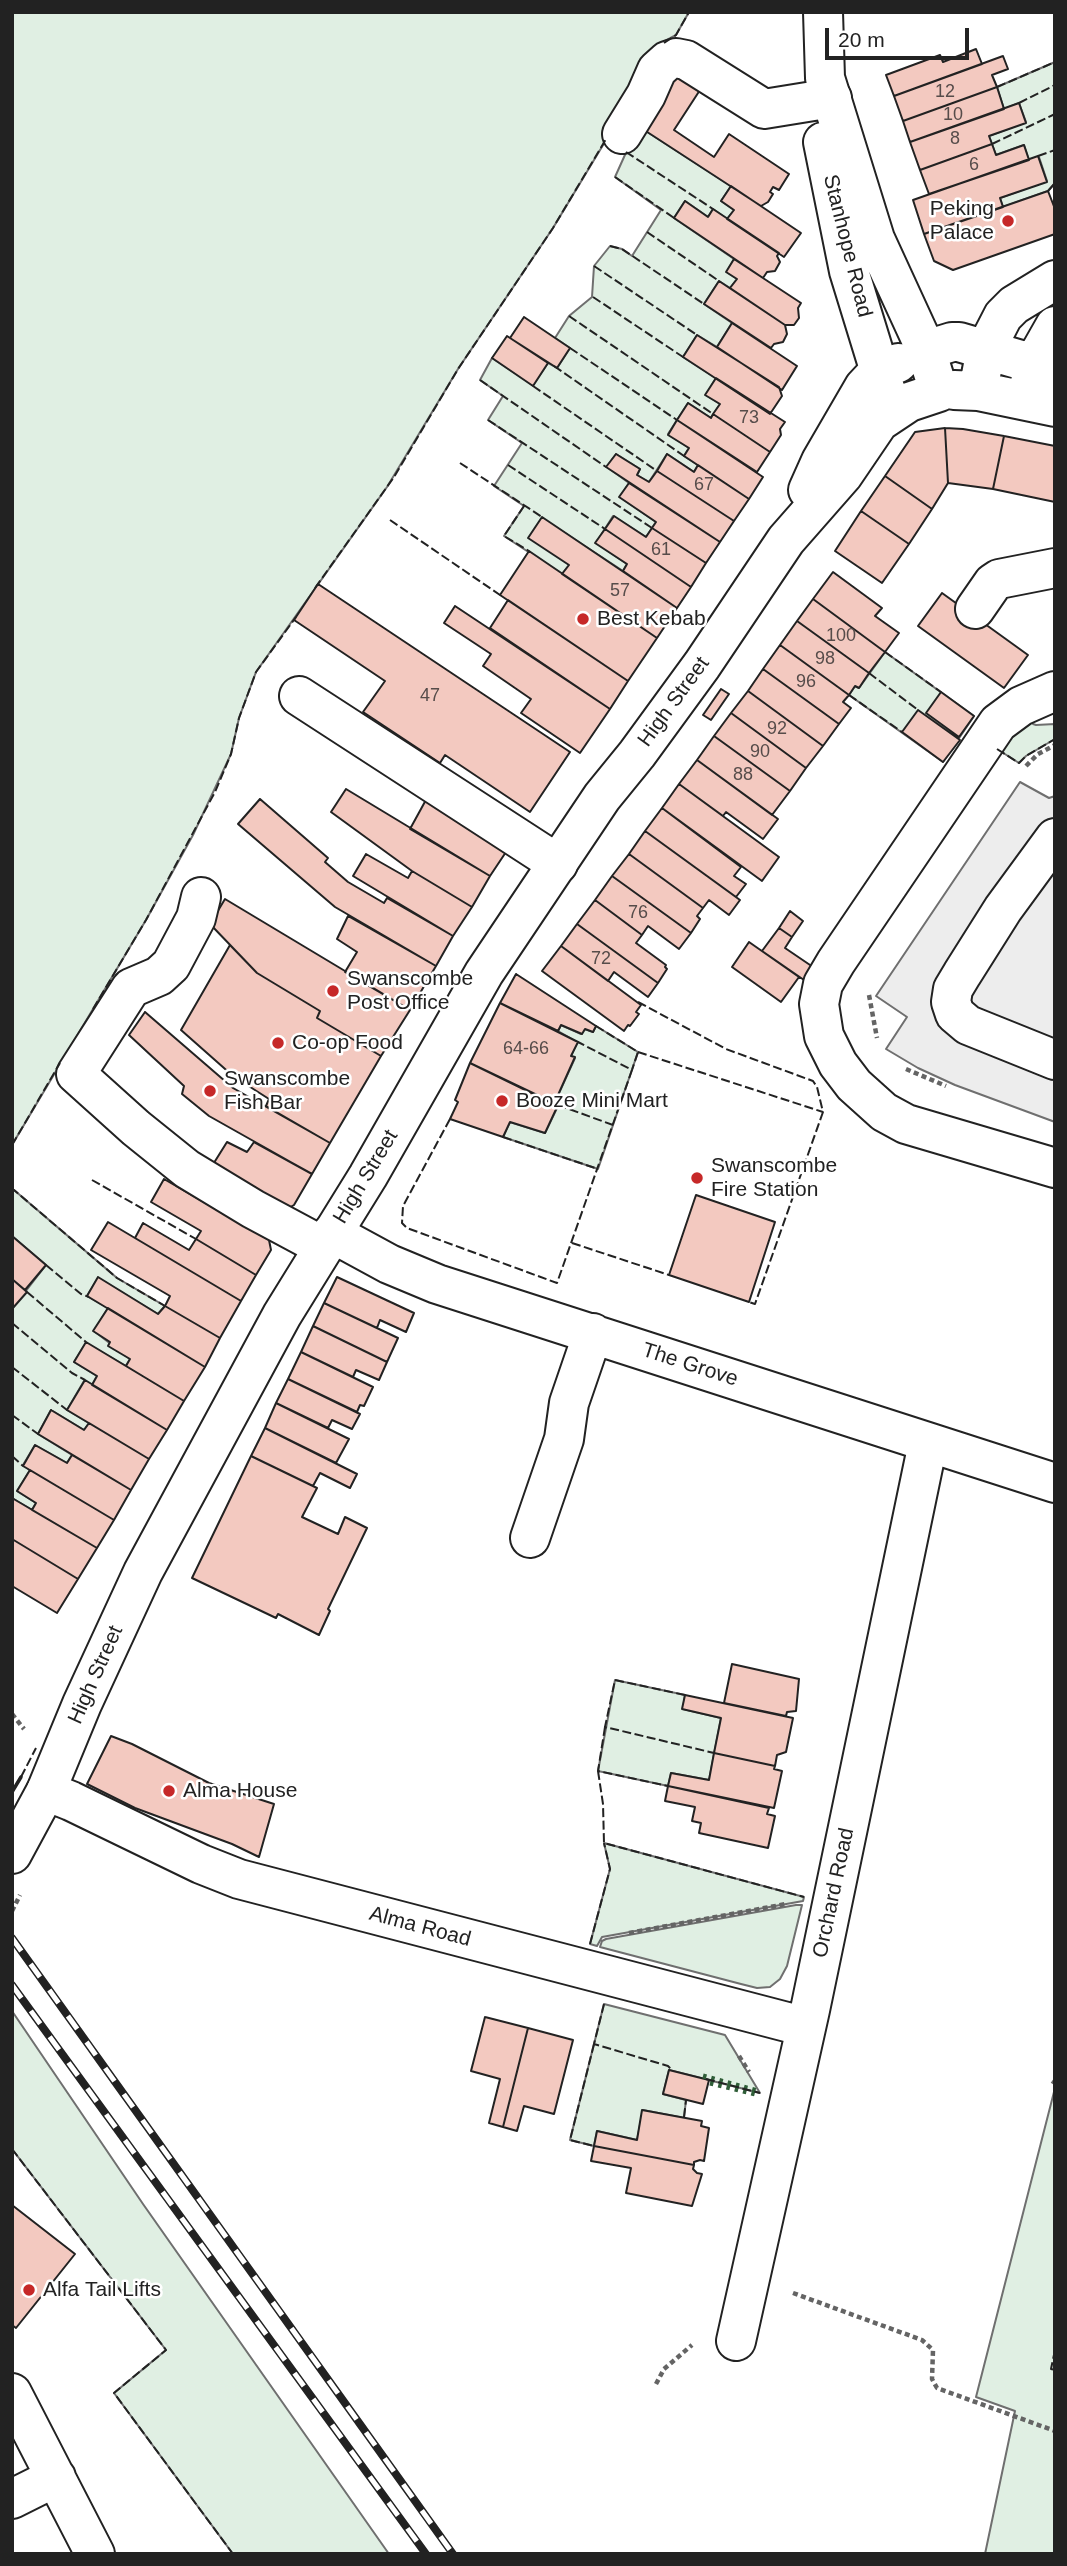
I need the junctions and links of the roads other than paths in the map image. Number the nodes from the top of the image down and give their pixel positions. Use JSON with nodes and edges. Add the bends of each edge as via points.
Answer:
{"nodes":[{"id":1,"x":823,"y":12,"type":"edge"},
{"id":2,"x":826,"y":92,"type":"junction"},
{"id":3,"x":622,"y":134,"type":"dead end"},
{"id":4,"x":1055,"y":280,"type":"edge"},
{"id":5,"x":1055,"y":326,"type":"edge"},
{"id":6,"x":986,"y":349,"type":"junction"},
{"id":7,"x":926,"y":350,"type":"junction"},
{"id":8,"x":1044,"y":367,"type":"edge"},
{"id":9,"x":879,"y":371,"type":"junction"},
{"id":10,"x":978,"y":391,"type":"junction"},
{"id":11,"x":939,"y":392,"type":"junction"},
{"id":12,"x":1040,"y":404,"type":"edge"},
{"id":13,"x":892,"y":411,"type":"junction"},
{"id":14,"x":786,"y":540,"type":"junction"},
{"id":15,"x":1055,"y":568,"type":"edge"},
{"id":16,"x":975,"y":609,"type":"dead end"},
{"id":17,"x":1055,"y":691,"type":"edge"},
{"id":18,"x":299,"y":696,"type":"dead end"},
{"id":19,"x":1055,"y":838,"type":"edge"},
{"id":20,"x":558,"y":864,"type":"junction"},
{"id":21,"x":201,"y":897,"type":"dead end"},
{"id":22,"x":1055,"y":1060,"type":"edge"},
{"id":23,"x":1055,"y":1168,"type":"edge"},
{"id":24,"x":327,"y":1240,"type":"junction"},
{"id":25,"x":593,"y":1333,"type":"junction"},
{"id":26,"x":928,"y":1443,"type":"junction"},
{"id":27,"x":1055,"y":1483,"type":"edge"},
{"id":28,"x":530,"y":1538,"type":"dead end"},
{"id":29,"x":46,"y":1791,"type":"junction"},
{"id":30,"x":14,"y":1851,"type":"edge"},
{"id":31,"x":806,"y":2028,"type":"junction"},
{"id":32,"x":736,"y":2341,"type":"dead end"},
{"id":33,"x":12,"y":2393,"type":"edge"},
{"id":34,"x":56,"y":2477,"type":"junction"},
{"id":35,"x":12,"y":2499,"type":"edge"},
{"id":36,"x":95,"y":2554,"type":"edge"}],
"edges":[{"from":1,"to":2,"type":"street","name":"Stanhope Road"},
{"from":2,"to":3,"type":"street","via":[[767,109],[676,58],[657,70]]},
{"from":2,"to":7,"type":"street","name":"Stanhope Road","via":[[875,239]]},
{"from":2,"to":9,"type":"street","name":"Stanhope Road","via":[[818,117],[849,271]]},
{"from":4,"to":6,"type":"street","via":[[1003,316]]},
{"from":5,"to":8,"type":"street"},
{"from":6,"to":7,"type":"street","name":"High Street","via":[[952,342]]},
{"from":6,"to":8,"type":"street","name":"High Street"},
{"from":6,"to":10,"type":"street"},
{"from":7,"to":9,"type":"street","name":"High Street"},
{"from":7,"to":11,"type":"street","name":"Stanhope Road"},
{"from":8,"to":12,"type":"street"},
{"from":9,"to":13,"type":"street","name":"Stanhope Road"},
{"from":9,"to":14,"type":"street","name":"High Street","via":[[853,403],[821,461]]},
{"from":10,"to":11,"type":"street","name":"High Street"},
{"from":10,"to":12,"type":"street","name":"High Street"},
{"from":11,"to":13,"type":"street","name":"High Street"},
{"from":13,"to":14,"type":"street","name":"High Street","via":[[873,428],[842,475]]},
{"from":14,"to":20,"type":"street","name":"High Street"},
{"from":15,"to":16,"type":"street","via":[[999,579]]},
{"from":17,"to":23,"type":"street","via":[[1021,706],[994,729],[836,962],[819,1004],[824,1036],[838,1064],[884,1112],[906,1124]]},
{"from":18,"to":20,"type":"street"},
{"from":19,"to":22,"type":"street","via":[[968,963],[951,1002],[955,1014],[968,1025]]},
{"from":20,"to":24,"type":"street","name":"High Street","via":[[480,980]]},
{"from":21,"to":24,"type":"street","name":"The Grove","via":[[197,918],[171,965],[159,976],[131,988],[76,1074],[187,1169],[253,1209]]},
{"from":24,"to":25,"type":"street","name":"The Grove","via":[[474,1297]]},
{"from":24,"to":29,"type":"street","name":"High Street","via":[[143,1572]]},
{"from":25,"to":26,"type":"street","name":"The Grove"},
{"from":25,"to":28,"type":"street"},
{"from":26,"to":27,"type":"street","name":"The Grove"},
{"from":26,"to":31,"type":"street","name":"Orchard Road"},
{"from":29,"to":30,"type":"street","name":"High Street"},
{"from":29,"to":31,"type":"street","name":"Alma Road","via":[[239,1879]]},
{"from":31,"to":32,"type":"street","name":"Orchard Road"},
{"from":33,"to":34,"type":"street"},
{"from":34,"to":35,"type":"street"},
{"from":34,"to":36,"type":"street"}]}
